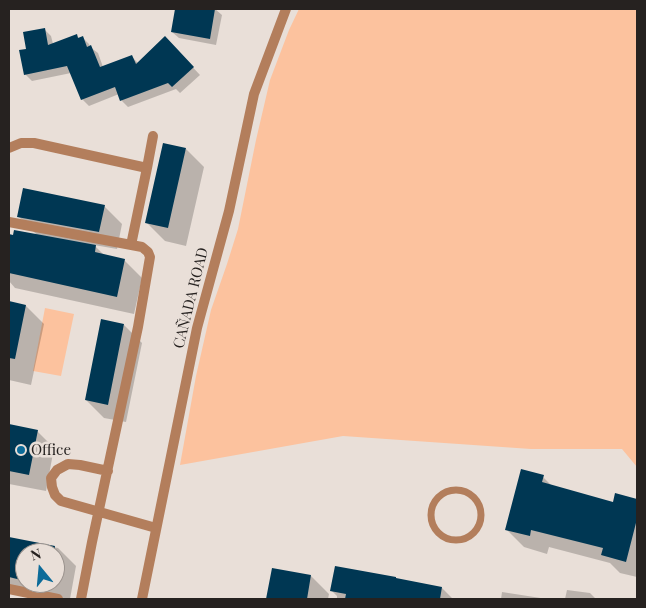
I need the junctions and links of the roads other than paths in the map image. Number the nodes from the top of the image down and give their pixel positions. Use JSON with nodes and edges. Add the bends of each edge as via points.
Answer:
{"nodes":[{"id":1,"x":286,"y":9,"type":"edge"},
{"id":2,"x":153,"y":136,"type":"dead end"},
{"id":3,"x":9,"y":148,"type":"edge"},
{"id":4,"x":147,"y":168,"type":"junction"},
{"id":5,"x":10,"y":222,"type":"edge"},
{"id":6,"x":131,"y":245,"type":"junction"},
{"id":7,"x":108,"y":471,"type":"junction"},
{"id":8,"x":433,"y":504,"type":"joint"},
{"id":9,"x":99,"y":512,"type":"junction"},
{"id":10,"x":156,"y":528,"type":"junction"},
{"id":11,"x":9,"y":589,"type":"edge"},
{"id":12,"x":58,"y":599,"type":"edge"},
{"id":13,"x":81,"y":599,"type":"edge"},
{"id":14,"x":142,"y":599,"type":"edge"}],
"edges":[{"from":1,"to":10,"type":"street","name":"CAÑADA ROAD","via":[[254,94],[229,211],[197,328]]},
{"from":2,"to":4,"type":"street"},
{"from":3,"to":4,"type":"street","via":[[21,143],[34,143]]},
{"from":4,"to":6,"type":"street"},
{"from":5,"to":6,"type":"street"},
{"from":6,"to":7,"type":"street","via":[[142,247],[150,257]]},
{"from":7,"to":9,"type":"street"},
{"from":7,"to":9,"type":"street","via":[[68,464],[51,478],[55,495],[61,501]]},
{"from":8,"to":8,"type":"lane","via":[[433,526],[444,537],[459,540],[477,528],[481,512],[474,498],[467,493],[451,491],[437,498]]},
{"from":9,"to":10,"type":"street"},
{"from":9,"to":13,"type":"street"},
{"from":10,"to":14,"type":"street","name":"CAÑADA ROAD"},
{"from":11,"to":12,"type":"street"}]}
